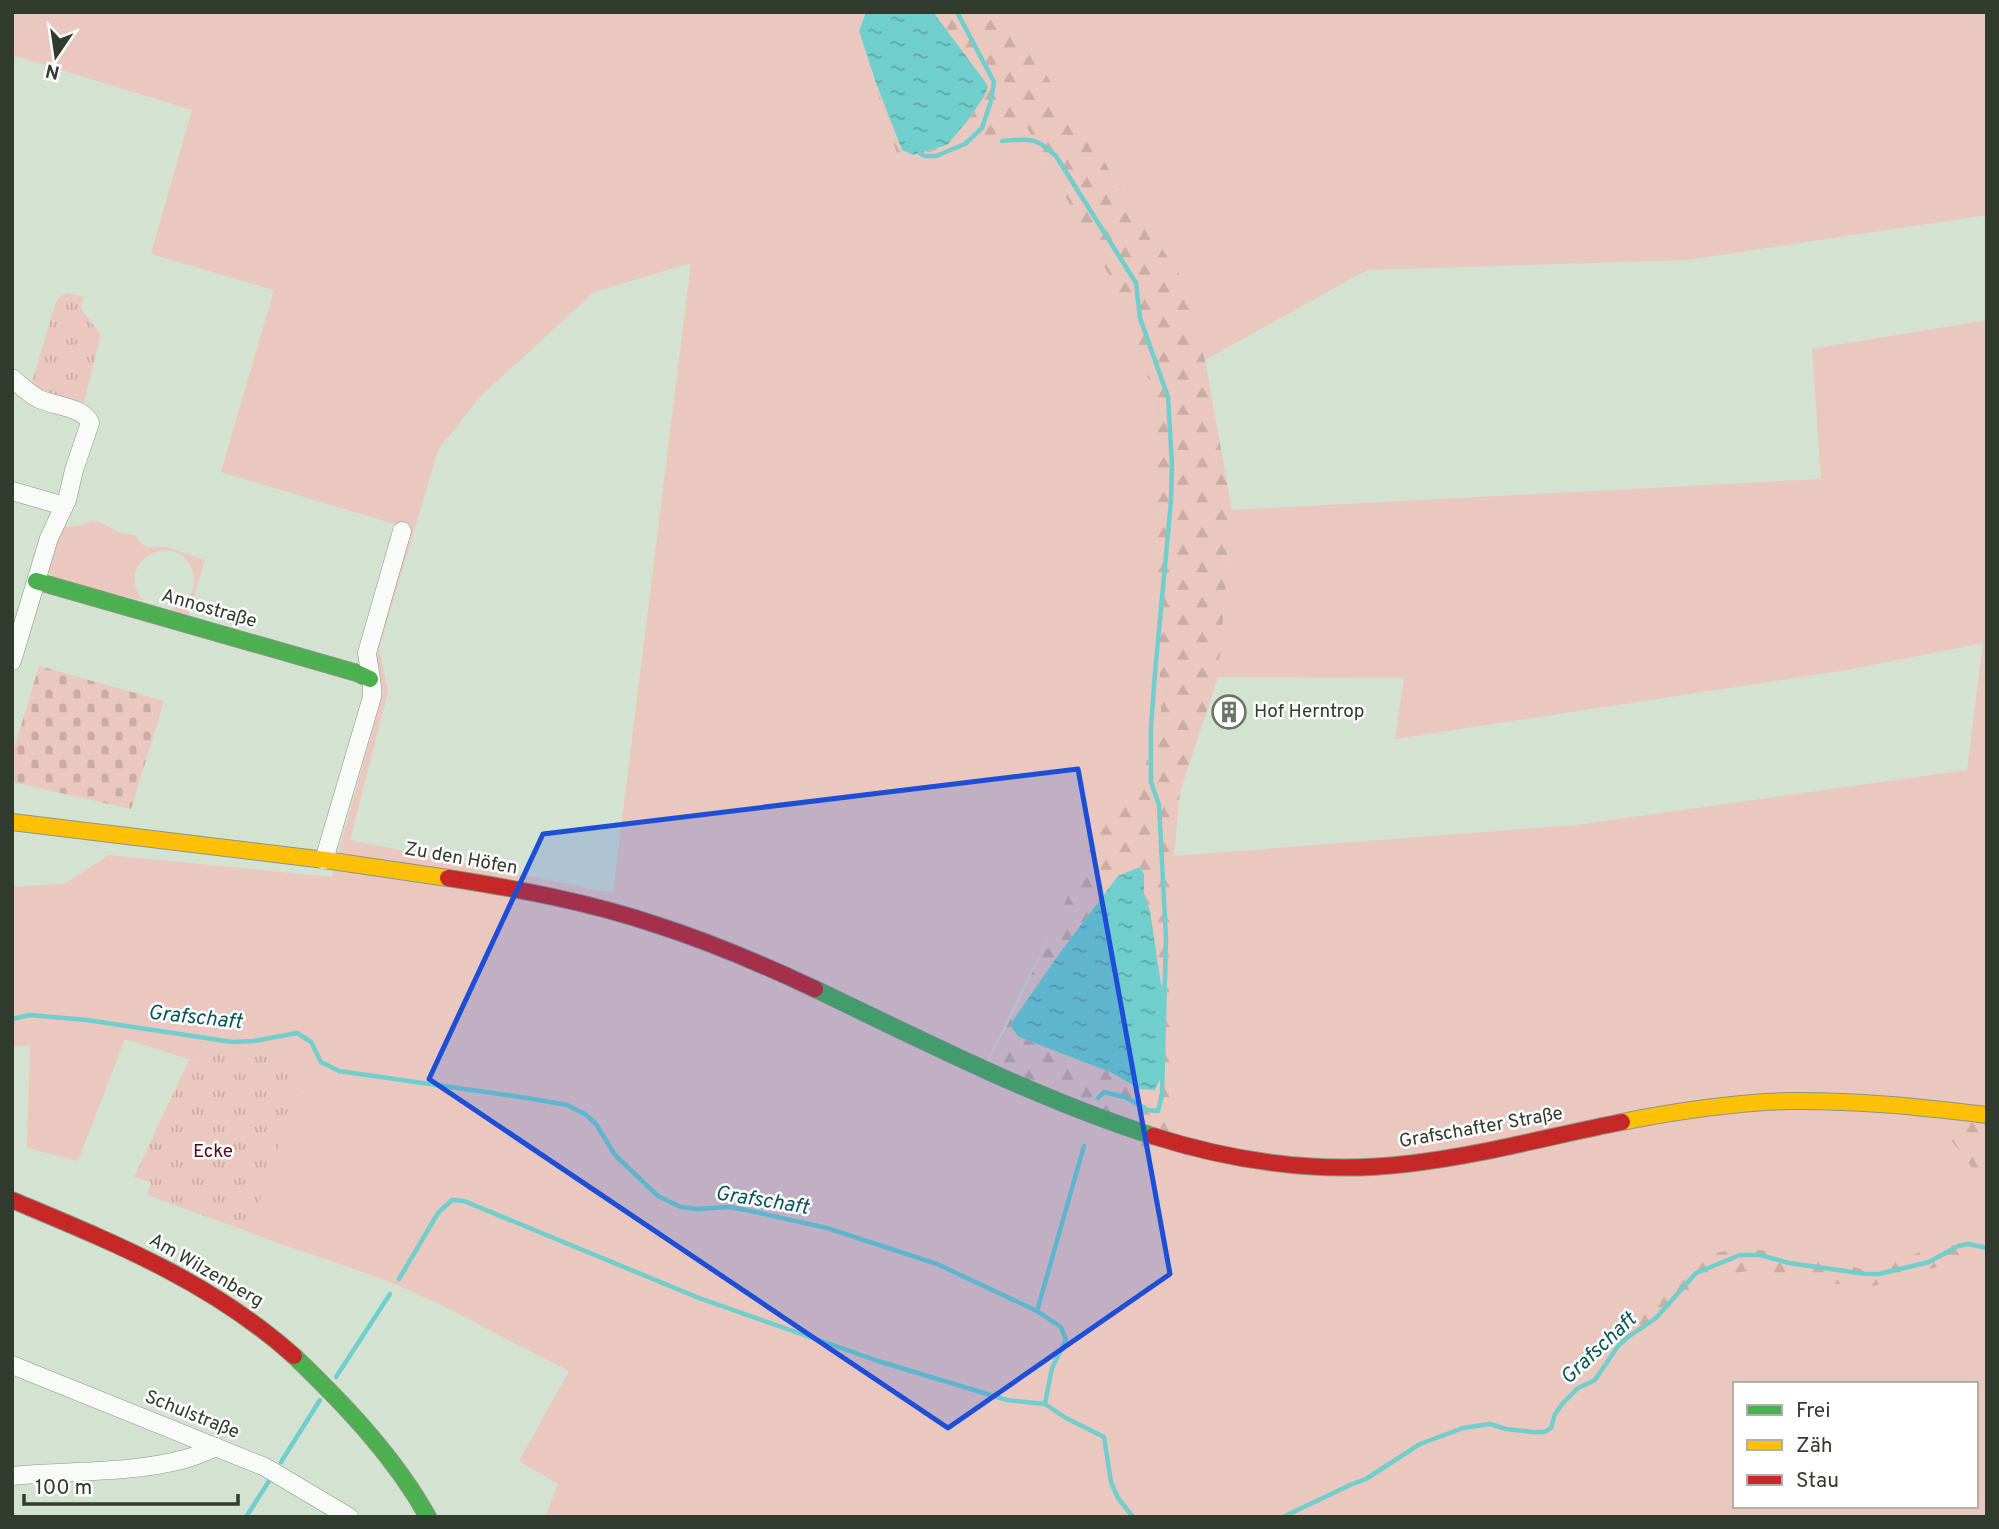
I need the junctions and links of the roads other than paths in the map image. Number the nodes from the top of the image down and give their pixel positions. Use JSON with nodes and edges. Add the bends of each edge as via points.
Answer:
{"nodes":[{"id":1,"x":12,"y":378,"type":"edge"},
{"id":2,"x":12,"y":491,"type":"edge"},
{"id":3,"x":64,"y":506,"type":"junction"},
{"id":4,"x":401,"y":531,"type":"dead end"},
{"id":5,"x":36,"y":581,"type":"junction"},
{"id":6,"x":12,"y":661,"type":"edge"},
{"id":7,"x":370,"y":679,"type":"junction"},
{"id":8,"x":12,"y":822,"type":"edge"},
{"id":9,"x":324,"y":860,"type":"junction"},
{"id":10,"x":882,"y":1019,"type":"joint"},
{"id":11,"x":1987,"y":1115,"type":"edge"},
{"id":12,"x":12,"y":1199,"type":"edge"},
{"id":13,"x":12,"y":1365,"type":"edge"},
{"id":14,"x":216,"y":1447,"type":"junction"},
{"id":15,"x":12,"y":1476,"type":"edge"},
{"id":16,"x":349,"y":1517,"type":"edge"},
{"id":17,"x":428,"y":1517,"type":"edge"}],
"edges":[{"from":1,"to":3,"type":"street","via":[[38,399],[90,421]]},
{"from":2,"to":3,"type":"street"},
{"from":3,"to":5,"type":"street"},
{"from":4,"to":7,"type":"street","via":[[367,653]]},
{"from":5,"to":6,"type":"street"},
{"from":5,"to":7,"type":"street","name":"Annostraße"},
{"from":7,"to":9,"type":"street","via":[[373,690]]},
{"from":8,"to":9,"type":"street","name":"Zu den Höfen"},
{"from":9,"to":10,"type":"street","name":"Zu den Höfen","via":[[506,888],[609,911],[724,949]]},
{"from":10,"to":11,"type":"street","name":"Grafschafter Straße","via":[[993,1073],[1115,1124],[1201,1150],[1286,1164],[1369,1166],[1427,1161],[1661,1115],[1757,1103],[1852,1103]]},
{"from":12,"to":17,"type":"street","name":"Am Wilzenberg","via":[[146,1259],[248,1318],[304,1365],[369,1433]]},
{"from":13,"to":14,"type":"street","name":"Schulstraße"},
{"from":14,"to":15,"type":"street","via":[[188,1458],[131,1468]]},
{"from":14,"to":16,"type":"street","name":"Schulstraße","via":[[275,1472]]}]}
